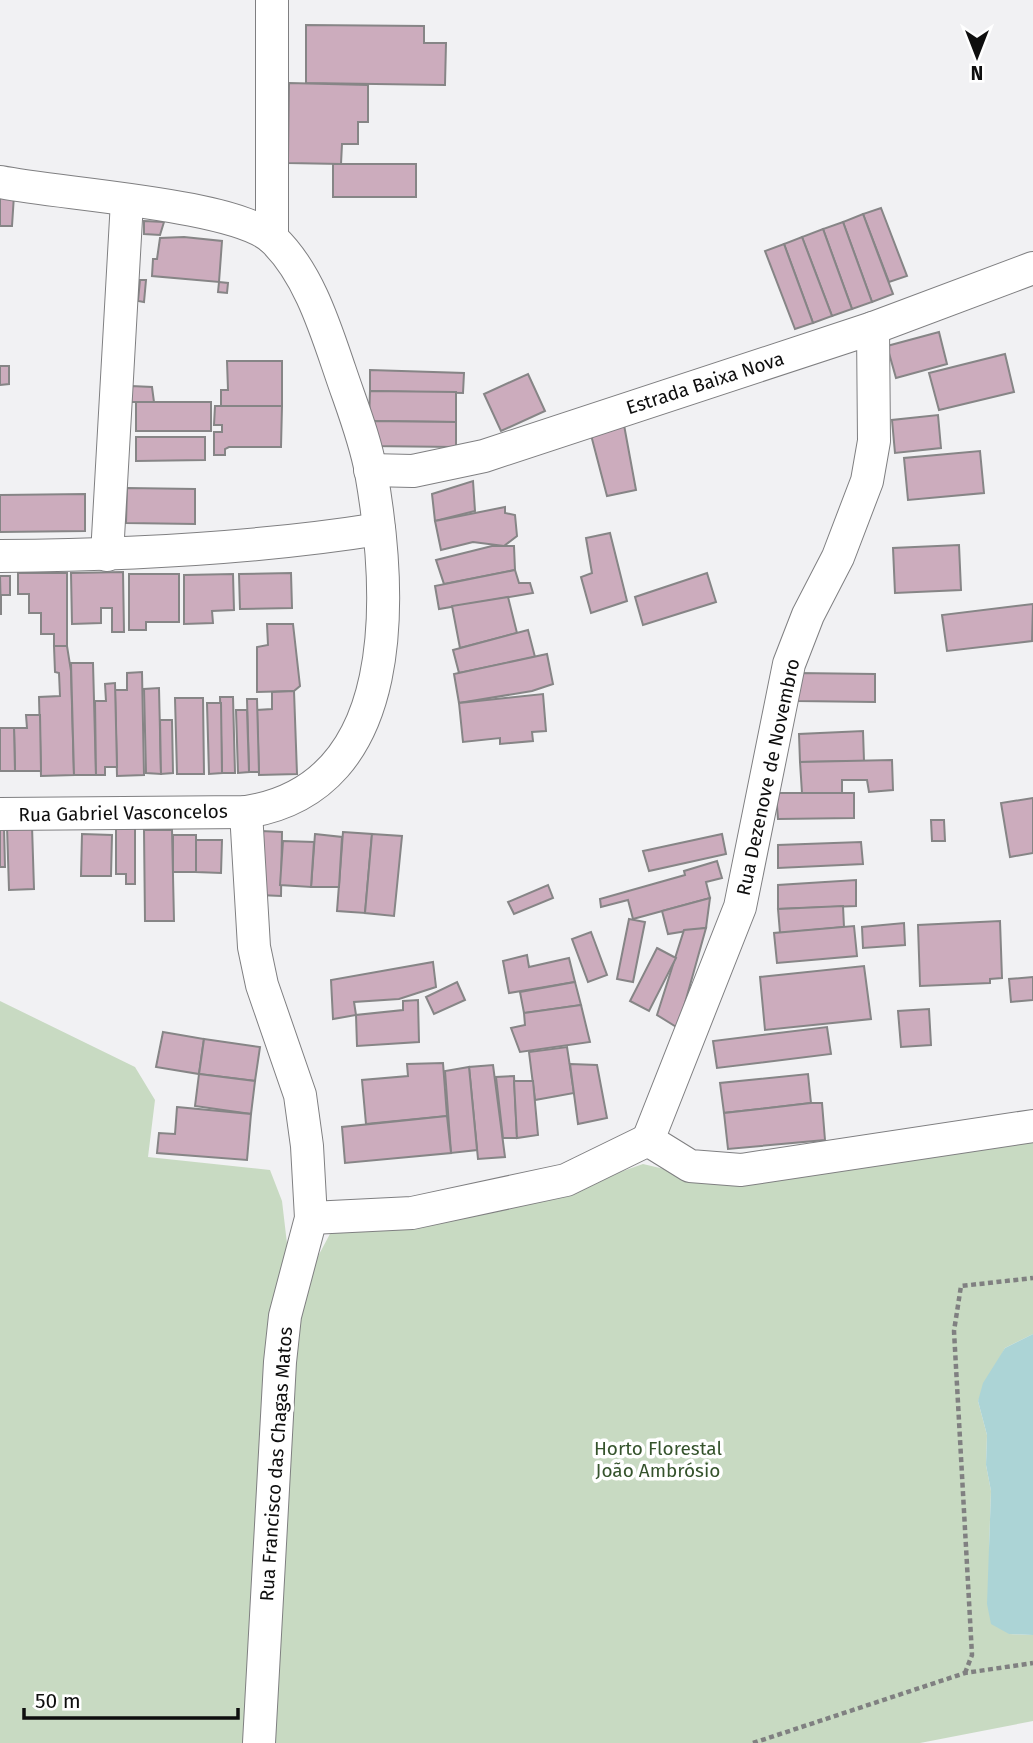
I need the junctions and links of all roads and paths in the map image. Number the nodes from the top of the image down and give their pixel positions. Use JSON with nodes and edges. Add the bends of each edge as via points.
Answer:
{"nodes":[{"id":1,"x":272,"y":0,"type":"edge"},
{"id":2,"x":0,"y":182,"type":"edge"},
{"id":3,"x":127,"y":201,"type":"junction"},
{"id":4,"x":272,"y":238,"type":"junction"},
{"id":5,"x":1033,"y":268,"type":"edge"},
{"id":6,"x":873,"y":328,"type":"junction"},
{"id":7,"x":370,"y":470,"type":"junction"},
{"id":8,"x":379,"y":529,"type":"junction"},
{"id":9,"x":107,"y":555,"type":"junction"},
{"id":10,"x":0,"y":556,"type":"edge"},
{"id":11,"x":246,"y":812,"type":"junction"},
{"id":12,"x":0,"y":814,"type":"edge"},
{"id":13,"x":1033,"y":1126,"type":"edge"},
{"id":14,"x":648,"y":1140,"type":"junction"},
{"id":15,"x":311,"y":1218,"type":"junction"},
{"id":16,"x":1033,"y":1278,"type":"edge"},
{"id":17,"x":1033,"y":1662,"type":"edge"},
{"id":18,"x":965,"y":1673,"type":"junction"},
{"id":19,"x":259,"y":1743,"type":"edge"},
{"id":20,"x":753,"y":1743,"type":"edge"}],
"edges":[{"from":1,"to":4,"type":"street"},
{"from":2,"to":3,"type":"street"},
{"from":3,"to":4,"type":"street","via":[[239,222]]},
{"from":3,"to":9,"type":"street"},
{"from":4,"to":7,"type":"street","name":"Rua Gabriel Vasconcelos","via":[[293,264],[321,317]]},
{"from":5,"to":6,"type":"street","name":"Estrada Baixa Nova"},
{"from":6,"to":7,"type":"street","name":"Estrada Baixa Nova","via":[[484,456],[413,471]]},
{"from":6,"to":14,"type":"street","name":"Rua Dezenove de Novembro","via":[[874,441],[867,481],[789,664],[740,907]]},
{"from":7,"to":8,"type":"street","name":"Rua Gabriel Vasconcelos"},
{"from":8,"to":9,"type":"street","via":[[301,542]]},
{"from":8,"to":11,"type":"street","name":"Rua Gabriel Vasconcelos","via":[[383,643],[371,701],[351,745],[310,790],[275,807]]},
{"from":9,"to":10,"type":"street"},
{"from":11,"to":12,"type":"street","name":"Rua Gabriel Vasconcelos"},
{"from":11,"to":15,"type":"street","name":"Rua Francisco das Chagas Matos","via":[[261,985],[300,1095]]},
{"from":13,"to":14,"type":"street","via":[[741,1170],[690,1166]]},
{"from":14,"to":15,"type":"street","via":[[566,1180],[412,1213]]},
{"from":15,"to":19,"type":"street","name":"Rua Francisco das Chagas Matos","via":[[285,1316],[280,1362]]},
{"from":16,"to":18,"type":"path","via":[[961,1286],[954,1331],[972,1655]]},
{"from":17,"to":18,"type":"path"},
{"from":18,"to":20,"type":"path"}]}
